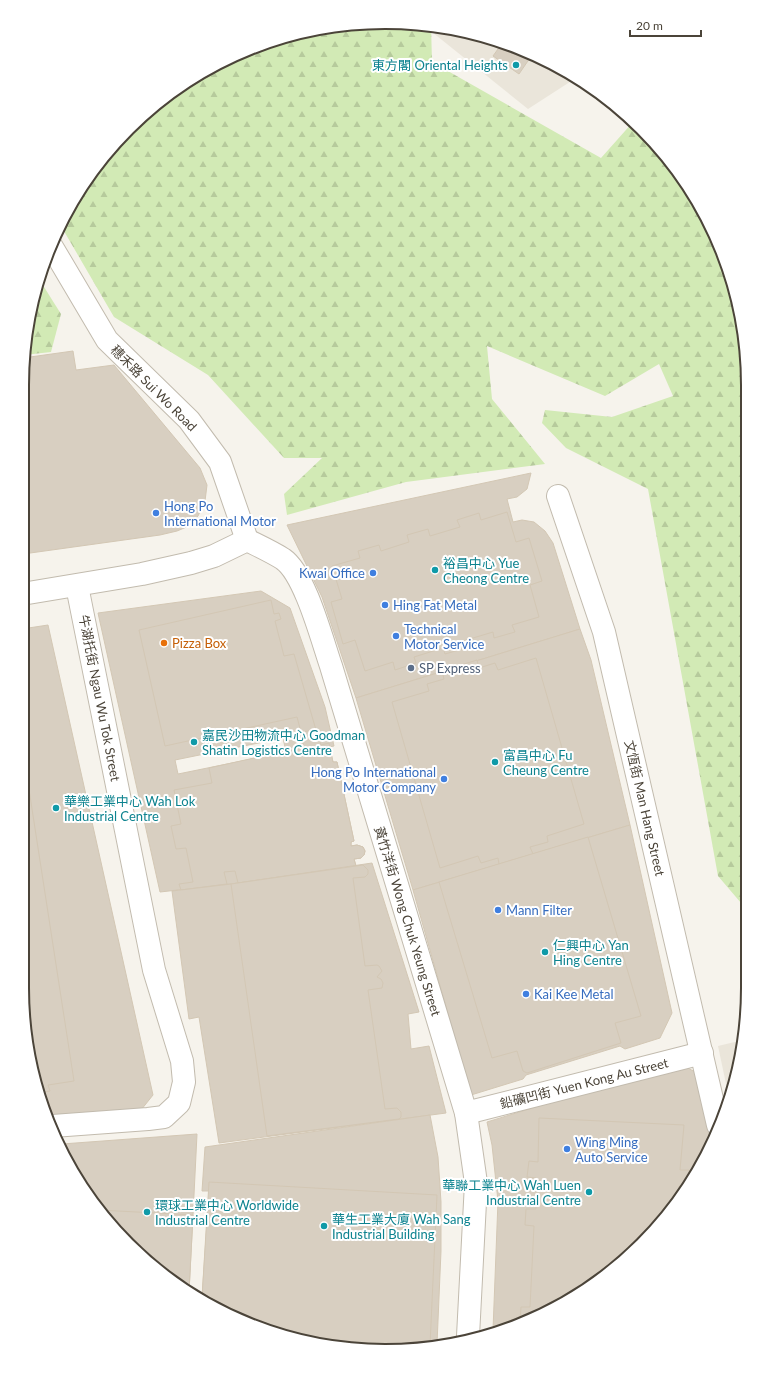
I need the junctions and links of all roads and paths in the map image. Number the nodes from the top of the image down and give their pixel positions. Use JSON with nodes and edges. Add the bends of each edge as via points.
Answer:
{"nodes":[{"id":1,"x":55,"y":253,"type":"edge"},
{"id":2,"x":558,"y":496,"type":"dead end"},
{"id":3,"x":247,"y":540,"type":"junction"},
{"id":4,"x":77,"y":586,"type":"junction"},
{"id":5,"x":29,"y":593,"type":"edge"},
{"id":6,"x":702,"y":1053,"type":"junction"},
{"id":7,"x":466,"y":1113,"type":"junction"},
{"id":8,"x":716,"y":1118,"type":"edge"},
{"id":9,"x":57,"y":1126,"type":"edge"},
{"id":10,"x":468,"y":1334,"type":"edge"}],
"edges":[{"from":1,"to":3,"type":"street","name":"穗禾路 Sui Wo Road","via":[[107,340],[189,420],[220,462]]},
{"from":2,"to":6,"type":"street","name":"文恆街 Man Hang Street","via":[[604,632]]},
{"from":3,"to":4,"type":"street","via":[[214,556],[191,563]]},
{"from":3,"to":7,"type":"street","name":"黃竹洋街 Wong Chuk Yeung Street","via":[[284,560],[296,574],[307,596],[331,666]]},
{"from":4,"to":5,"type":"street"},
{"from":4,"to":9,"type":"street","name":"牛湖托街 Ngau Wu Tok Street","via":[[154,970],[182,1061],[184,1082],[179,1103],[164,1117]]},
{"from":6,"to":7,"type":"street","name":"鉛礦凹街 Yuen Kong Au Street"},
{"from":6,"to":8,"type":"street","name":"文恆街 Man Hang Street"},
{"from":7,"to":10,"type":"street","name":"黃竹洋街 Wong Chuk Yeung Street","via":[[476,1183]]}]}
